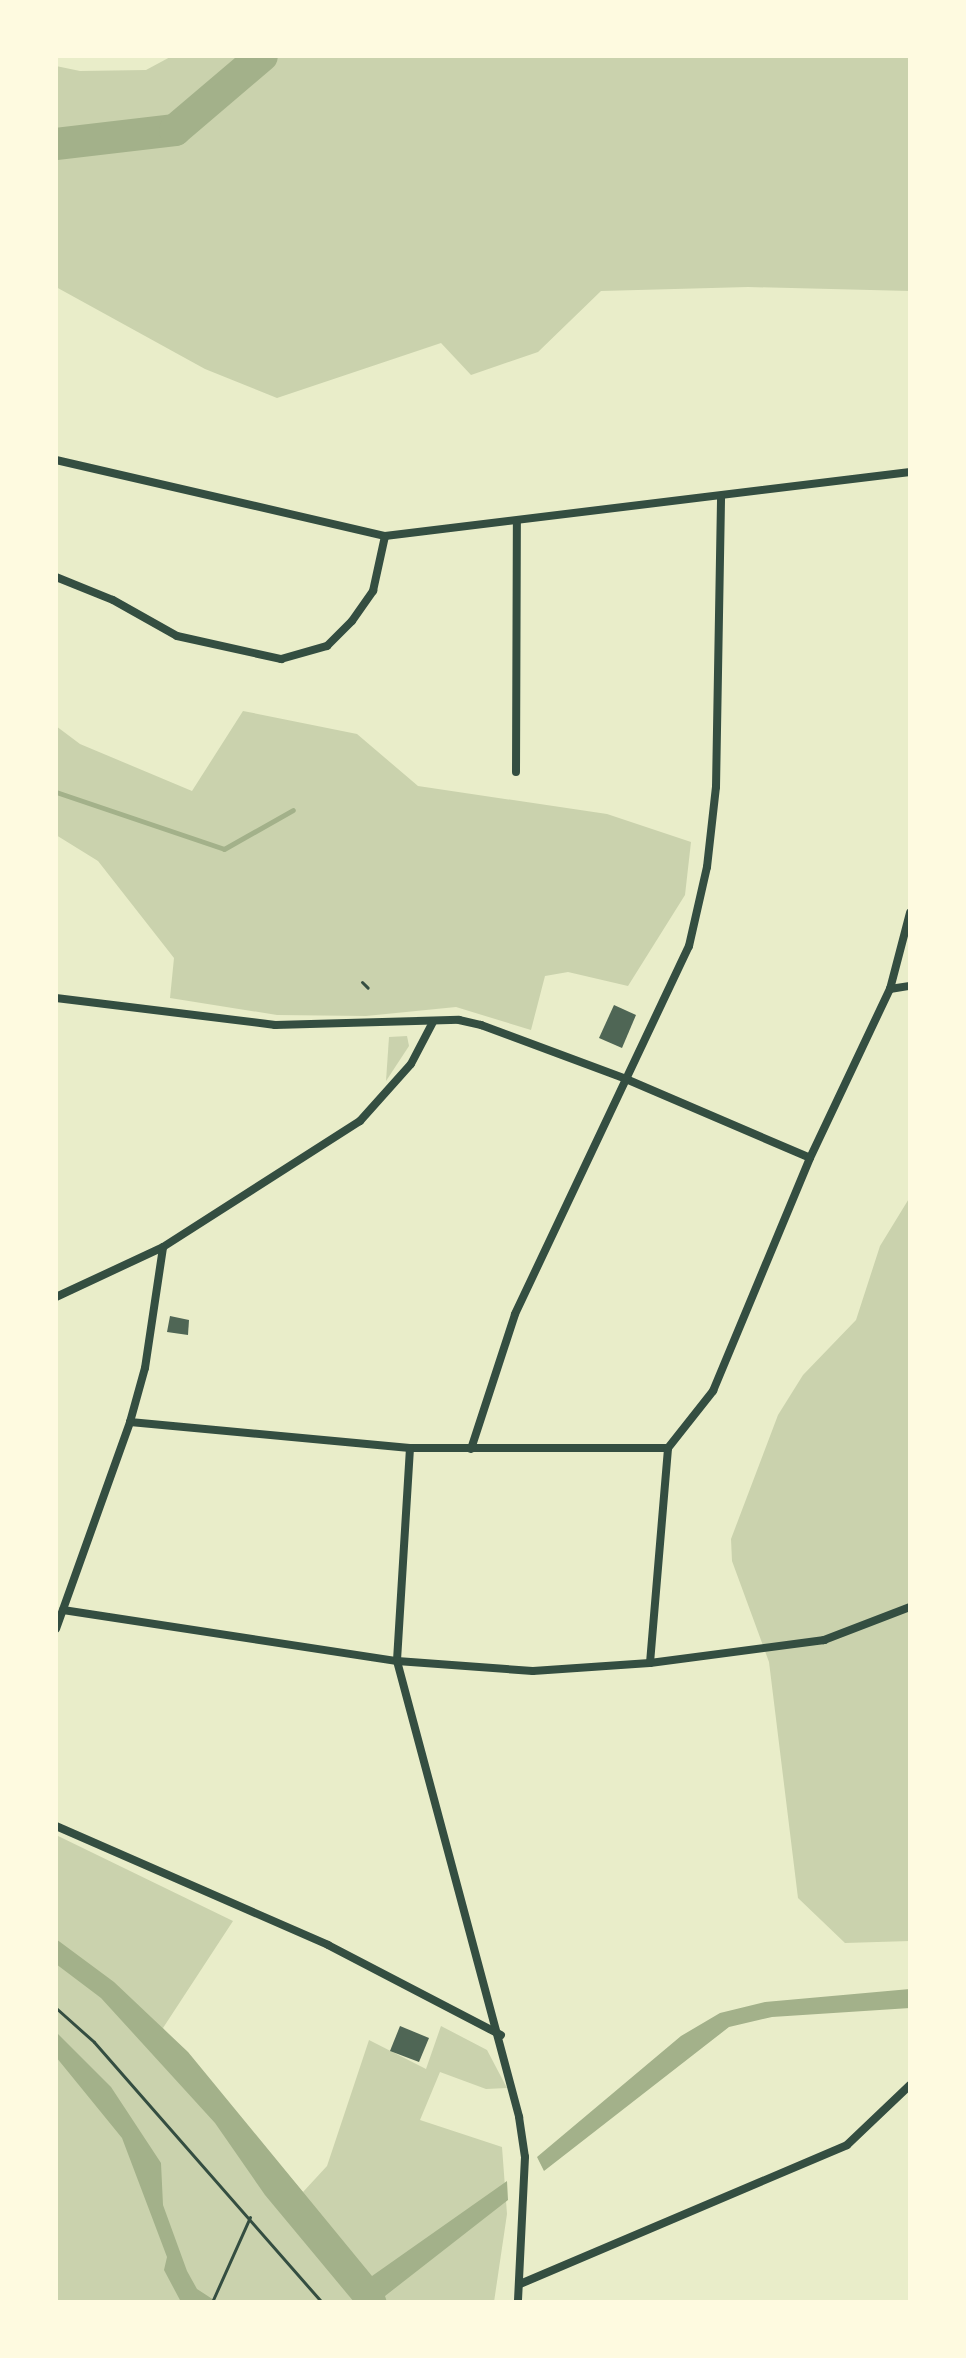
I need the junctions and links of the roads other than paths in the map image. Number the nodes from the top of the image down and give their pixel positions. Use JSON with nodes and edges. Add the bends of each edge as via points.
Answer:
{"nodes":[{"id":1,"x":56,"y":460,"type":"edge"},
{"id":2,"x":910,"y":472,"type":"edge"},
{"id":3,"x":721,"y":496,"type":"junction"},
{"id":4,"x":517,"y":522,"type":"junction"},
{"id":5,"x":385,"y":536,"type":"junction"},
{"id":6,"x":56,"y":577,"type":"edge"},
{"id":7,"x":516,"y":772,"type":"dead end"},
{"id":8,"x":910,"y":913,"type":"edge"},
{"id":9,"x":910,"y":986,"type":"edge"},
{"id":10,"x":890,"y":989,"type":"junction"},
{"id":11,"x":56,"y":998,"type":"edge"},
{"id":12,"x":433,"y":1022,"type":"junction"},
{"id":13,"x":626,"y":1079,"type":"junction"},
{"id":14,"x":810,"y":1158,"type":"junction"},
{"id":15,"x":163,"y":1247,"type":"junction"},
{"id":16,"x":56,"y":1297,"type":"edge"},
{"id":17,"x":130,"y":1422,"type":"junction"},
{"id":18,"x":410,"y":1448,"type":"junction"},
{"id":19,"x":668,"y":1448,"type":"junction"},
{"id":20,"x":471,"y":1449,"type":"junction"},
{"id":21,"x":910,"y":1607,"type":"edge"},
{"id":22,"x":63,"y":1610,"type":"junction"},
{"id":23,"x":56,"y":1629,"type":"edge"},
{"id":24,"x":397,"y":1661,"type":"junction"},
{"id":25,"x":650,"y":1663,"type":"junction"},
{"id":26,"x":56,"y":1826,"type":"edge"},
{"id":27,"x":501,"y":2035,"type":"junction"},
{"id":28,"x":910,"y":2085,"type":"edge"},
{"id":29,"x":520,"y":2284,"type":"junction"},
{"id":30,"x":518,"y":2302,"type":"edge"}],
"edges":[{"from":1,"to":5,"type":"street"},
{"from":2,"to":3,"type":"street"},
{"from":3,"to":4,"type":"street"},
{"from":3,"to":13,"type":"street","via":[[716,787],[707,867],[689,946]]},
{"from":4,"to":5,"type":"street"},
{"from":4,"to":7,"type":"street"},
{"from":5,"to":6,"type":"street","via":[[373,591],[352,621],[327,646],[281,659],[177,636],[113,600]]},
{"from":8,"to":10,"type":"street"},
{"from":9,"to":10,"type":"street"},
{"from":10,"to":14,"type":"street"},
{"from":11,"to":12,"type":"street","via":[[275,1025]]},
{"from":12,"to":13,"type":"street","via":[[481,1025]]},
{"from":12,"to":15,"type":"street","via":[[411,1064],[360,1121]]},
{"from":13,"to":14,"type":"street"},
{"from":13,"to":20,"type":"street","via":[[515,1314]]},
{"from":14,"to":19,"type":"street","via":[[713,1391]]},
{"from":15,"to":16,"type":"street"},
{"from":15,"to":17,"type":"street","via":[[145,1368]]},
{"from":17,"to":18,"type":"street"},
{"from":17,"to":22,"type":"street"},
{"from":18,"to":20,"type":"street"},
{"from":18,"to":24,"type":"street"},
{"from":19,"to":20,"type":"street"},
{"from":19,"to":25,"type":"street"},
{"from":21,"to":25,"type":"street","via":[[824,1640]]},
{"from":22,"to":23,"type":"street"},
{"from":22,"to":24,"type":"street"},
{"from":24,"to":25,"type":"street","via":[[533,1671]]},
{"from":24,"to":27,"type":"street"},
{"from":26,"to":27,"type":"street","via":[[328,1945]]},
{"from":27,"to":29,"type":"street","via":[[525,2157]]},
{"from":28,"to":29,"type":"street","via":[[847,2145]]},
{"from":29,"to":30,"type":"street"}]}
